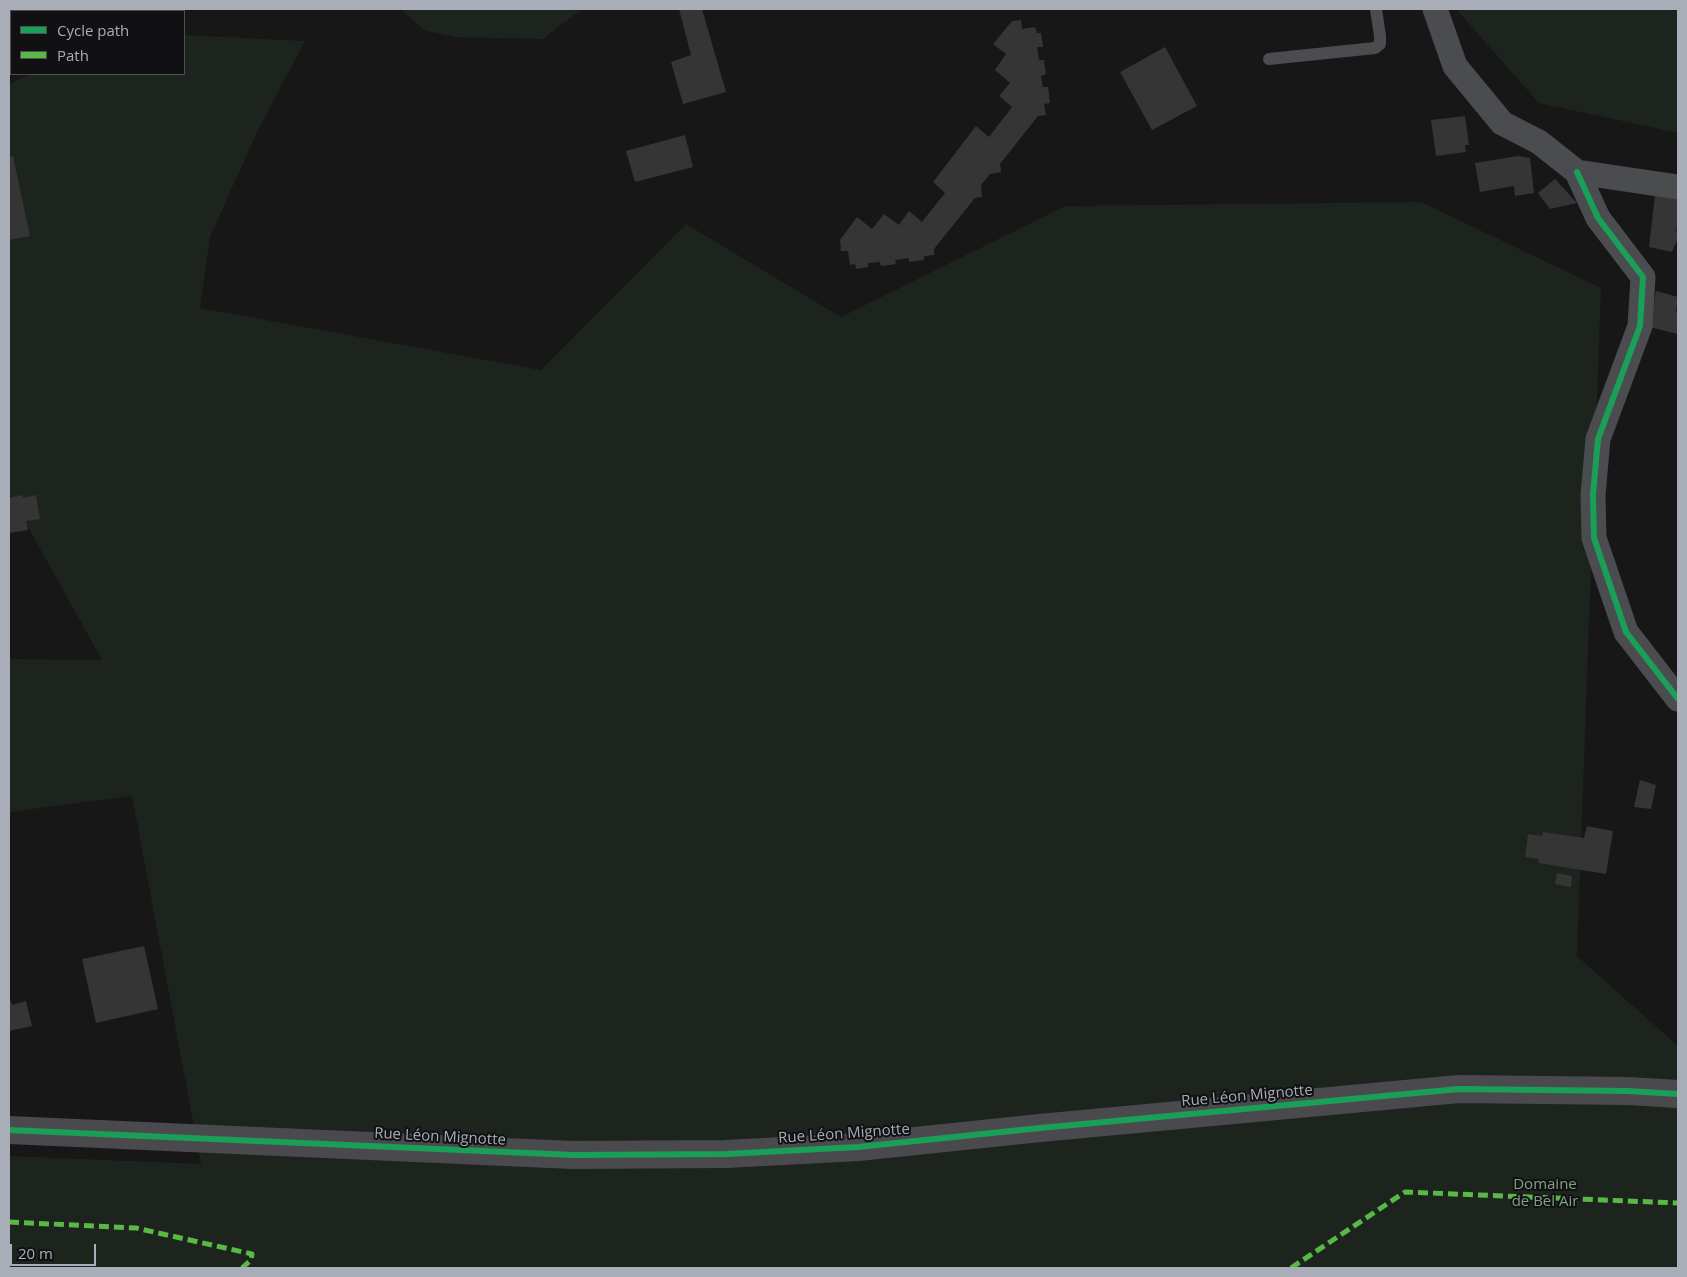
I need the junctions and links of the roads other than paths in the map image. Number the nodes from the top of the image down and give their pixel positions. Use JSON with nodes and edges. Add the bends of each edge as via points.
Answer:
{"nodes":[{"id":1,"x":1376,"y":9,"type":"edge"},
{"id":2,"x":1435,"y":9,"type":"edge"},
{"id":3,"x":1269,"y":59,"type":"dead end"},
{"id":4,"x":1577,"y":172,"type":"junction"},
{"id":5,"x":1678,"y":187,"type":"edge"},
{"id":6,"x":1678,"y":699,"type":"edge"},
{"id":7,"x":1678,"y":1094,"type":"edge"},
{"id":8,"x":9,"y":1130,"type":"edge"}],
"edges":[{"from":1,"to":3,"type":"lane","via":[[1380,44],[1375,48]]},
{"from":2,"to":4,"type":"street","via":[[1455,66],[1502,122],[1539,142]]},
{"from":4,"to":5,"type":"street"},
{"from":4,"to":6,"type":"street","via":[[1598,218],[1643,276],[1640,326],[1598,440],[1593,494],[1594,538],[1626,632]]},
{"from":7,"to":8,"type":"main road","name":"Rue Léon Mignotte","via":[[1459,1089],[858,1147],[726,1154],[573,1155]]}]}
